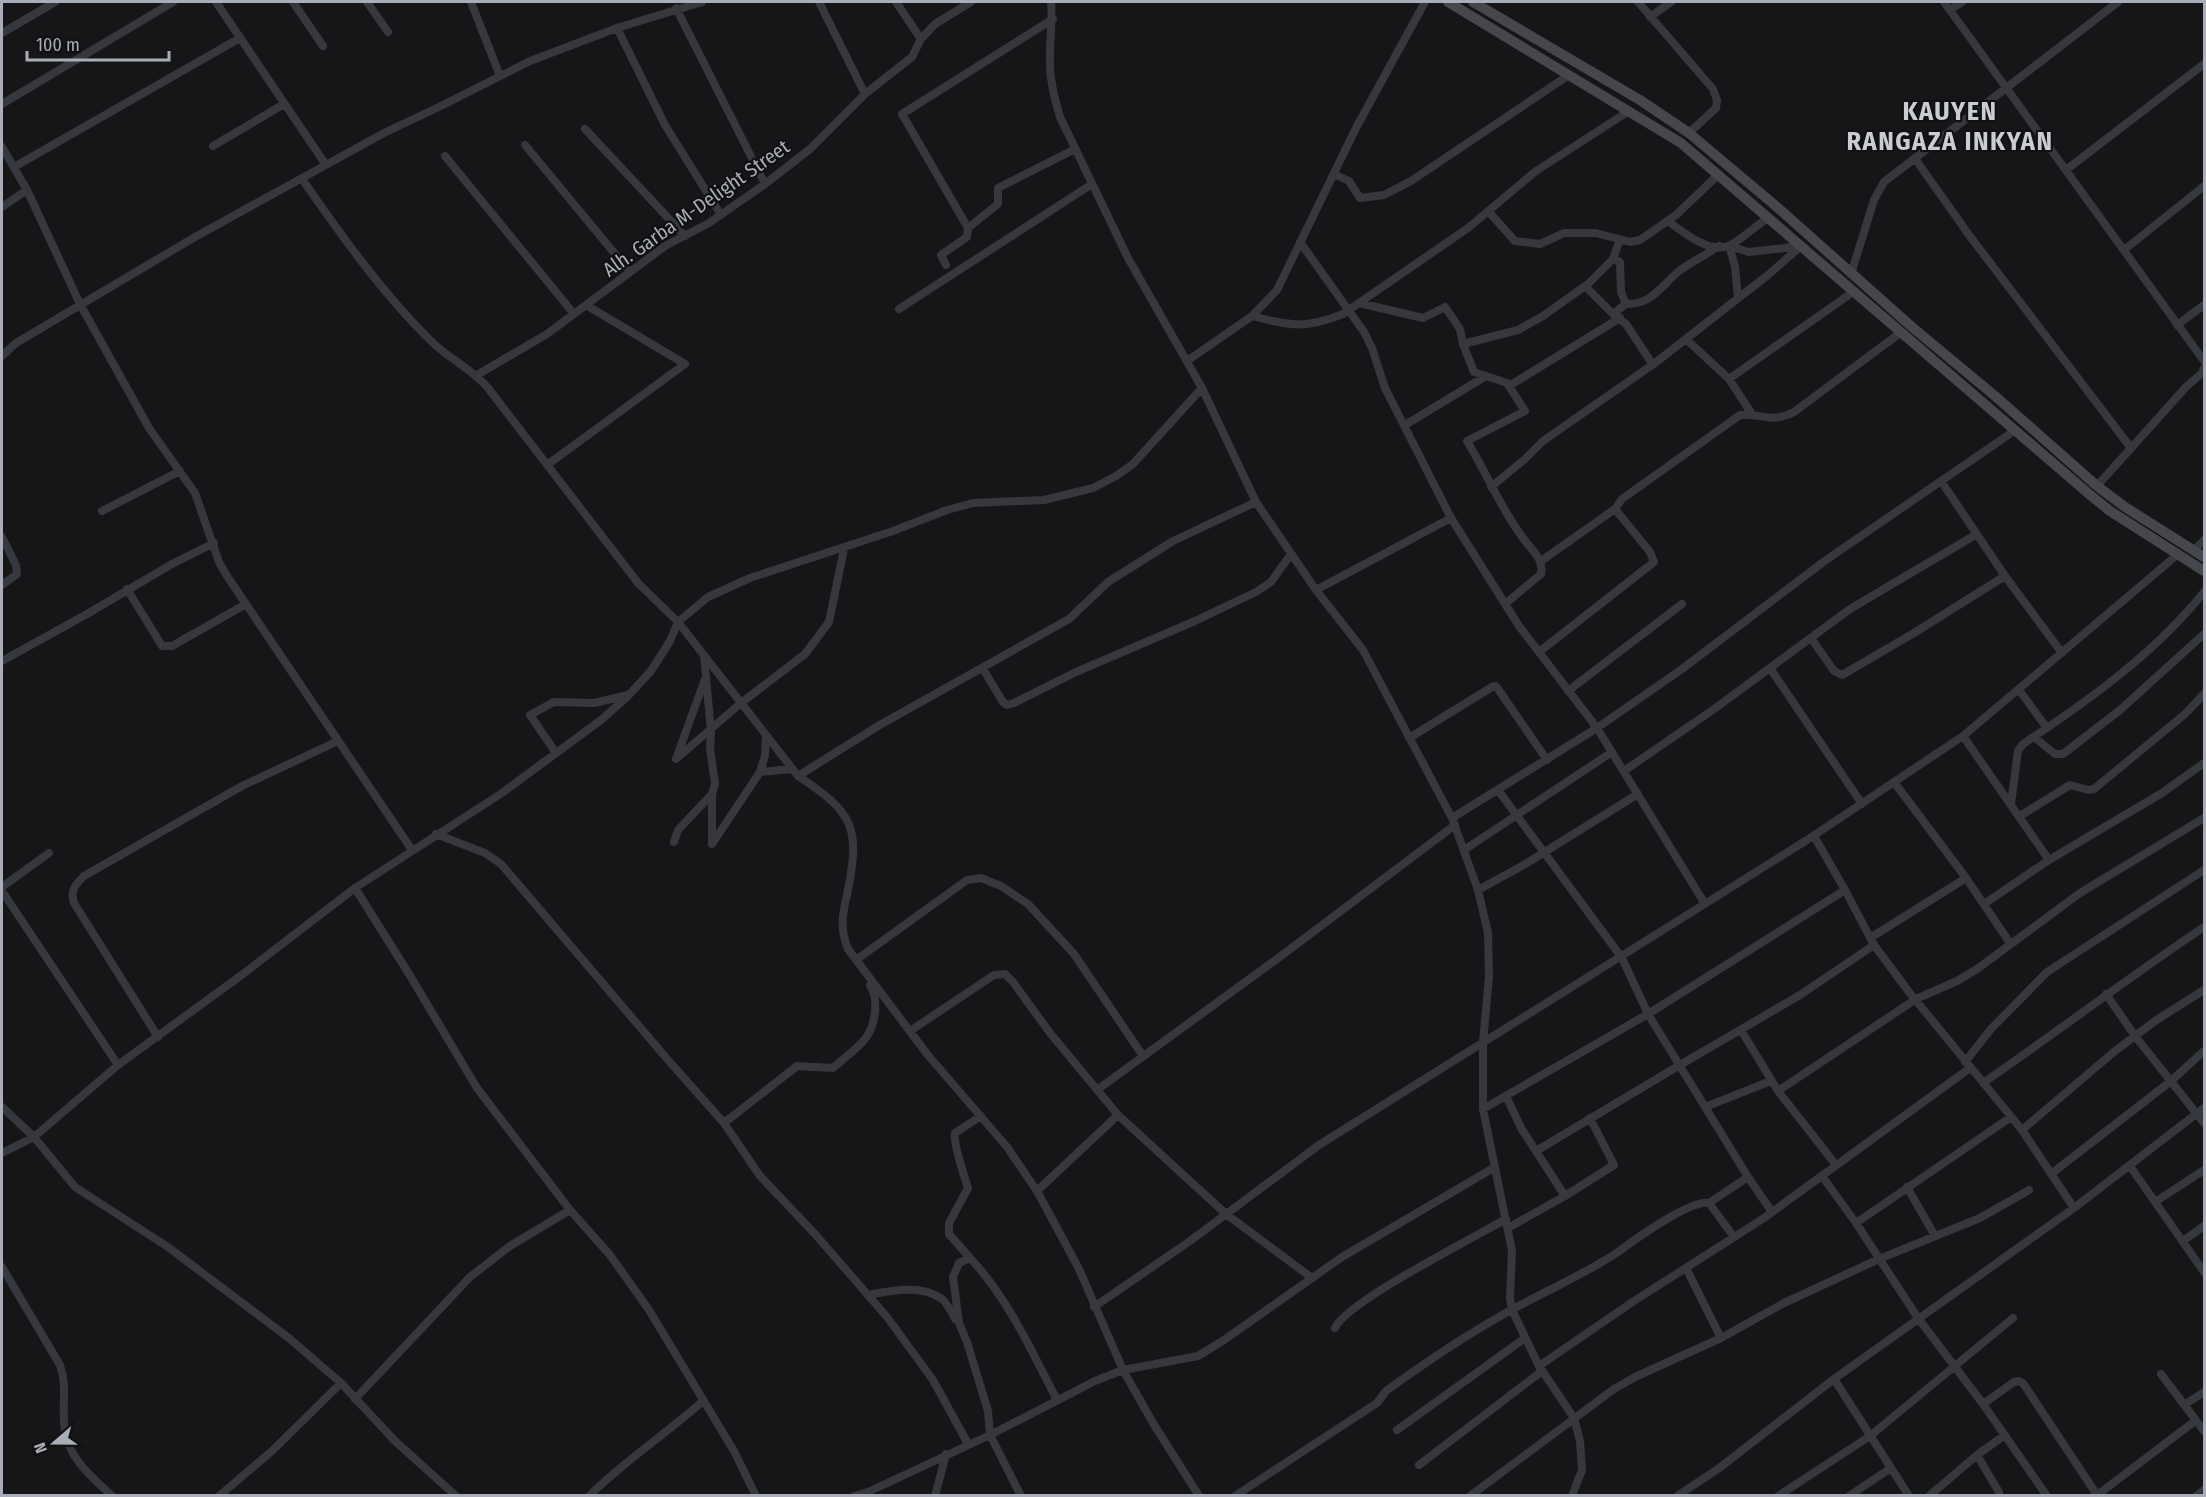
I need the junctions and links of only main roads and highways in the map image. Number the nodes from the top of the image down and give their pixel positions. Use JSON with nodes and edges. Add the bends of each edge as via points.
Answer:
{"nodes":[{"id":1,"x":1448,"y":2,"type":"edge"},
{"id":2,"x":1473,"y":2,"type":"edge"},
{"id":3,"x":2205,"y":556,"type":"edge"},
{"id":4,"x":2205,"y":571,"type":"edge"}],
"edges":[{"from":1,"to":4,"type":"main road","via":[[1681,143],[2110,511]]},
{"from":2,"to":3,"type":"main road","via":[[1689,133],[2097,486]]}]}
